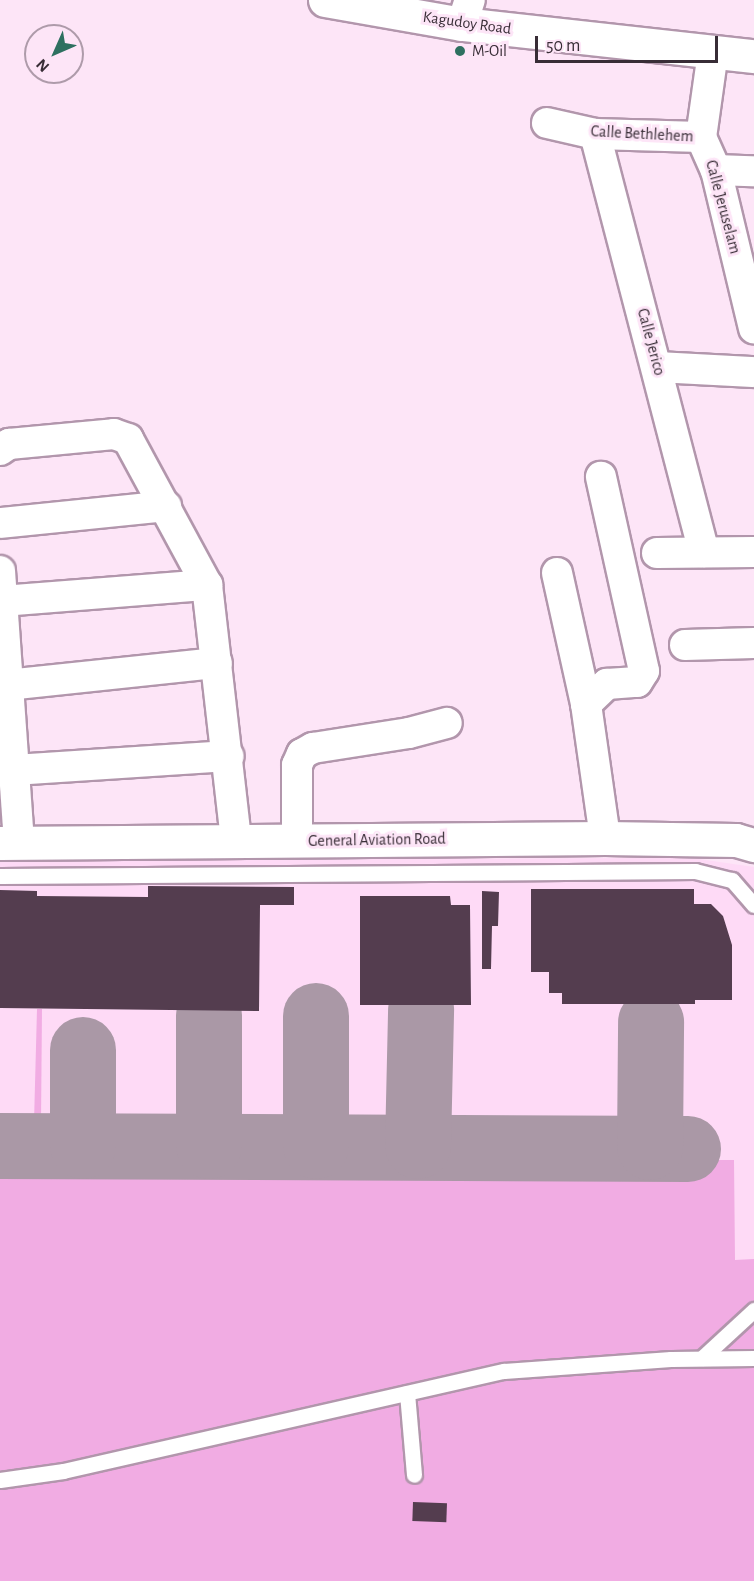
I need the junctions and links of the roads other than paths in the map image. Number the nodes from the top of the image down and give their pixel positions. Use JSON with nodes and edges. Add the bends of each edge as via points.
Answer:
{"nodes":[{"id":1,"x":325,"y":0,"type":"edge"},
{"id":2,"x":466,"y":12,"type":"edge"},
{"id":3,"x":713,"y":52,"type":"junction"},
{"id":4,"x":754,"y":56,"type":"edge"},
{"id":5,"x":547,"y":123,"type":"dead end"},
{"id":6,"x":595,"y":134,"type":"junction"},
{"id":7,"x":701,"y":137,"type":"junction"},
{"id":8,"x":716,"y":170,"type":"junction"},
{"id":9,"x":754,"y":171,"type":"edge"},
{"id":10,"x":747,"y":267,"type":"edge"},
{"id":11,"x":754,"y":328,"type":"edge"},
{"id":12,"x":658,"y":367,"type":"junction"},
{"id":13,"x":754,"y":372,"type":"edge"},
{"id":14,"x":0,"y":450,"type":"edge"},
{"id":15,"x":601,"y":477,"type":"dead end"},
{"id":16,"x":166,"y":506,"type":"junction"},
{"id":17,"x":0,"y":523,"type":"edge"},
{"id":18,"x":704,"y":552,"type":"junction"},
{"id":19,"x":754,"y":552,"type":"edge"},
{"id":20,"x":657,"y":553,"type":"dead end"},
{"id":21,"x":0,"y":571,"type":"edge"},
{"id":22,"x":557,"y":573,"type":"dead end"},
{"id":23,"x":207,"y":585,"type":"junction"},
{"id":24,"x":2,"y":601,"type":"junction"},
{"id":25,"x":754,"y":643,"type":"edge"},
{"id":26,"x":685,"y":645,"type":"dead end"},
{"id":27,"x":217,"y":663,"type":"junction"},
{"id":28,"x":7,"y":685,"type":"junction"},
{"id":29,"x":586,"y":704,"type":"junction"},
{"id":30,"x":447,"y":723,"type":"dead end"},
{"id":31,"x":229,"y":756,"type":"junction"},
{"id":32,"x":13,"y":770,"type":"junction"},
{"id":33,"x":605,"y":838,"type":"junction"},
{"id":34,"x":236,"y":840,"type":"junction"},
{"id":35,"x":297,"y":841,"type":"junction"},
{"id":36,"x":9,"y":843,"type":"edge"},
{"id":37,"x":754,"y":844,"type":"edge"},
{"id":38,"x":0,"y":876,"type":"edge"},
{"id":39,"x":754,"y":905,"type":"edge"},
{"id":40,"x":754,"y":1310,"type":"edge"},
{"id":41,"x":702,"y":1358,"type":"junction"},
{"id":42,"x":754,"y":1358,"type":"edge"},
{"id":43,"x":407,"y":1393,"type":"junction"},
{"id":44,"x":414,"y":1475,"type":"dead end"},
{"id":45,"x":0,"y":1480,"type":"edge"}],
"edges":[{"from":1,"to":2,"type":"main road","name":"Kagudoy Road"},
{"from":2,"to":3,"type":"main road","name":"Kagudoy Road"},
{"from":3,"to":4,"type":"main road","name":"Kagudoy Road"},
{"from":3,"to":7,"type":"street"},
{"from":5,"to":6,"type":"street","name":"Calle Bethlehem"},
{"from":6,"to":7,"type":"street","name":"Calle Bethlehem"},
{"from":6,"to":12,"type":"street","name":"Calle Jerico"},
{"from":7,"to":8,"type":"street","name":"Calle Jeruselam"},
{"from":8,"to":9,"type":"street"},
{"from":8,"to":10,"type":"street","name":"Calle Jeruselam"},
{"from":10,"to":11,"type":"street","name":"Calle Jeruselam"},
{"from":12,"to":13,"type":"street"},
{"from":12,"to":18,"type":"street","name":"Calle Jerico"},
{"from":14,"to":16,"type":"street","via":[[9,444],[122,436],[128,439]]},
{"from":15,"to":29,"type":"street","via":[[644,671],[637,682],[607,684]]},
{"from":16,"to":17,"type":"street"},
{"from":16,"to":23,"type":"street"},
{"from":18,"to":19,"type":"street"},
{"from":18,"to":20,"type":"street"},
{"from":21,"to":24,"type":"street"},
{"from":22,"to":29,"type":"street"},
{"from":23,"to":24,"type":"street"},
{"from":23,"to":27,"type":"street"},
{"from":24,"to":28,"type":"street"},
{"from":25,"to":26,"type":"street"},
{"from":27,"to":28,"type":"street"},
{"from":27,"to":31,"type":"street"},
{"from":28,"to":32,"type":"street"},
{"from":29,"to":33,"type":"street"},
{"from":30,"to":35,"type":"street","via":[[313,748],[302,754],[297,765]]},
{"from":31,"to":32,"type":"street"},
{"from":31,"to":34,"type":"street"},
{"from":32,"to":36,"type":"street"},
{"from":33,"to":35,"type":"main road","name":"General Aviation Road"},
{"from":33,"to":37,"type":"main road","name":"General Aviation Road","via":[[736,840]]},
{"from":34,"to":35,"type":"main road","name":"General Aviation Road"},
{"from":34,"to":36,"type":"main road","name":"General Aviation Road"},
{"from":38,"to":39,"type":"lane","via":[[695,872],[732,880]]},
{"from":40,"to":41,"type":"lane"},
{"from":41,"to":42,"type":"lane"},
{"from":41,"to":43,"type":"lane","via":[[504,1371]]},
{"from":43,"to":44,"type":"lane"},
{"from":43,"to":45,"type":"lane","via":[[63,1471]]}]}
